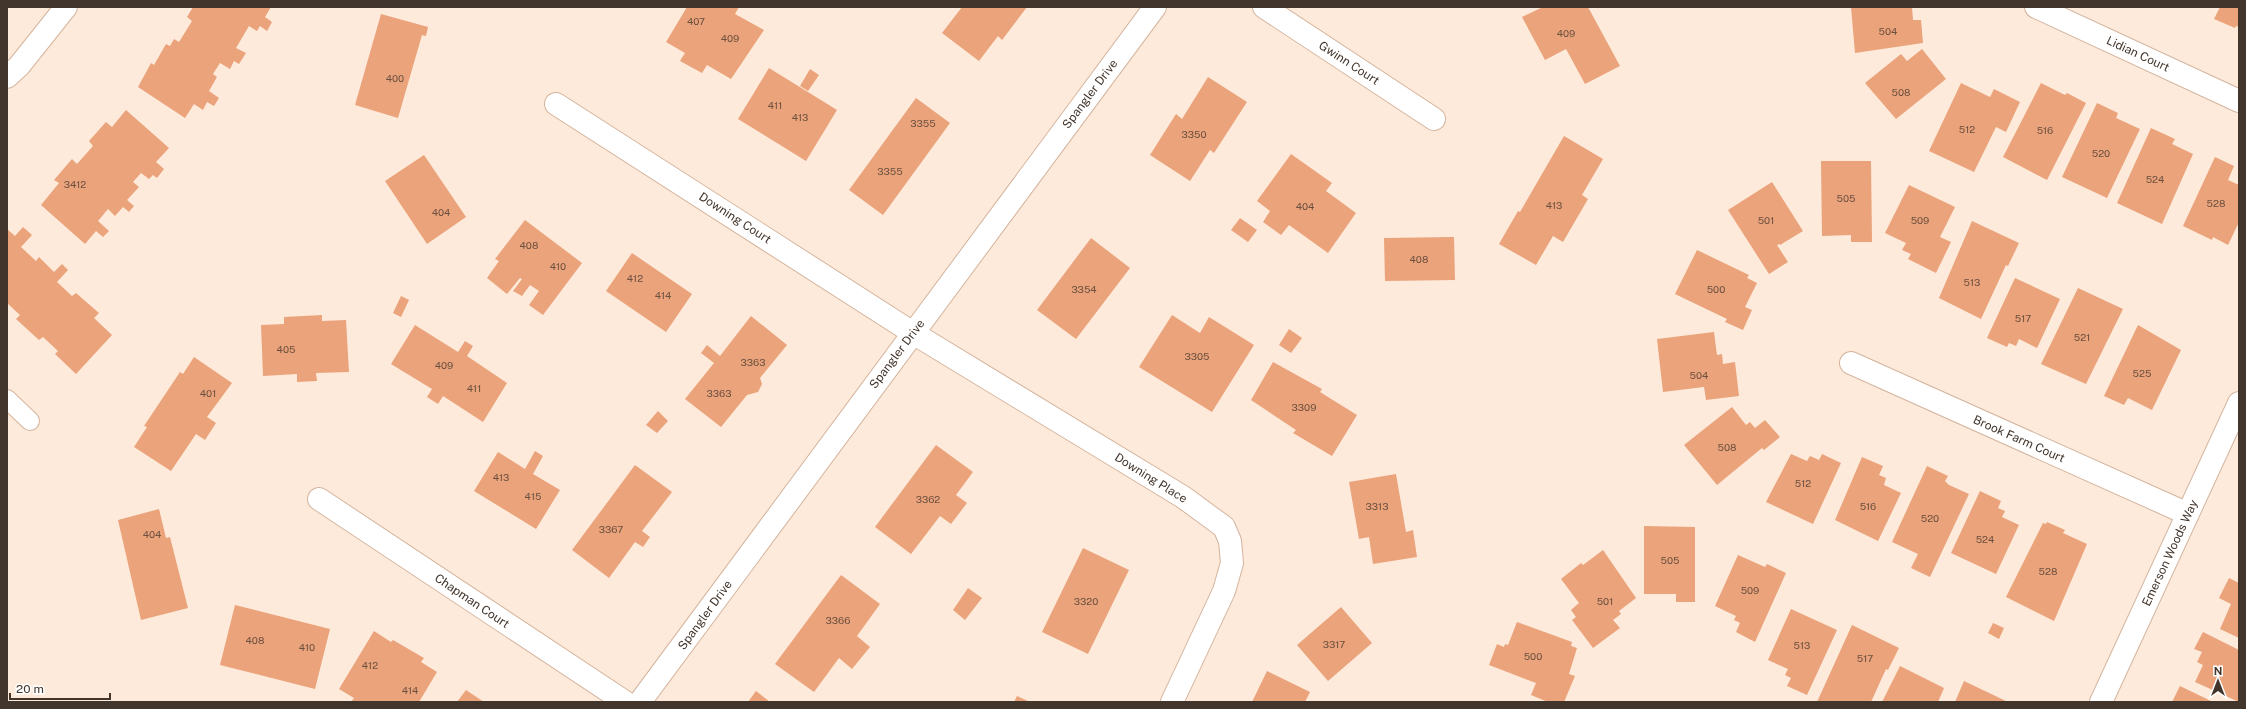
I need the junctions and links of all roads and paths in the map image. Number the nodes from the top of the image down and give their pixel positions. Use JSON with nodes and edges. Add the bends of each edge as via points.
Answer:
{"nodes":[{"id":1,"x":66,"y":7,"type":"edge"},
{"id":2,"x":1155,"y":7,"type":"edge"},
{"id":3,"x":1264,"y":7,"type":"edge"},
{"id":4,"x":2036,"y":7,"type":"edge"},
{"id":5,"x":7,"y":77,"type":"edge"},
{"id":6,"x":2239,"y":101,"type":"edge"},
{"id":7,"x":556,"y":104,"type":"dead end"},
{"id":8,"x":1434,"y":119,"type":"dead end"},
{"id":9,"x":913,"y":333,"type":"junction"},
{"id":10,"x":1851,"y":363,"type":"dead end"},
{"id":11,"x":7,"y":399,"type":"edge"},
{"id":12,"x":2239,"y":403,"type":"edge"},
{"id":13,"x":30,"y":421,"type":"dead end"},
{"id":14,"x":319,"y":499,"type":"dead end"},
{"id":15,"x":2188,"y":514,"type":"junction"},
{"id":16,"x":625,"y":702,"type":"edge"},
{"id":17,"x":640,"y":702,"type":"edge"},
{"id":18,"x":1172,"y":702,"type":"edge"},
{"id":19,"x":2101,"y":702,"type":"edge"}],
"edges":[{"from":1,"to":5,"type":"street"},
{"from":2,"to":9,"type":"street","name":"Spangler Drive"},
{"from":3,"to":8,"type":"street","name":"Gwinn Court"},
{"from":4,"to":6,"type":"street","name":"Lidian Court"},
{"from":7,"to":9,"type":"street","name":"Downing Court"},
{"from":9,"to":17,"type":"street","name":"Spangler Drive"},
{"from":9,"to":18,"type":"street","name":"Downing Place","via":[[1183,497],[1224,526],[1230,541],[1232,563],[1224,591]]},
{"from":10,"to":15,"type":"street","name":"Brook Farm Court"},
{"from":11,"to":13,"type":"lane"},
{"from":12,"to":15,"type":"street","name":"Emerson Woods Way"},
{"from":14,"to":16,"type":"street","name":"Chapman Court"},
{"from":15,"to":19,"type":"street","name":"Emerson Woods Way"}]}
